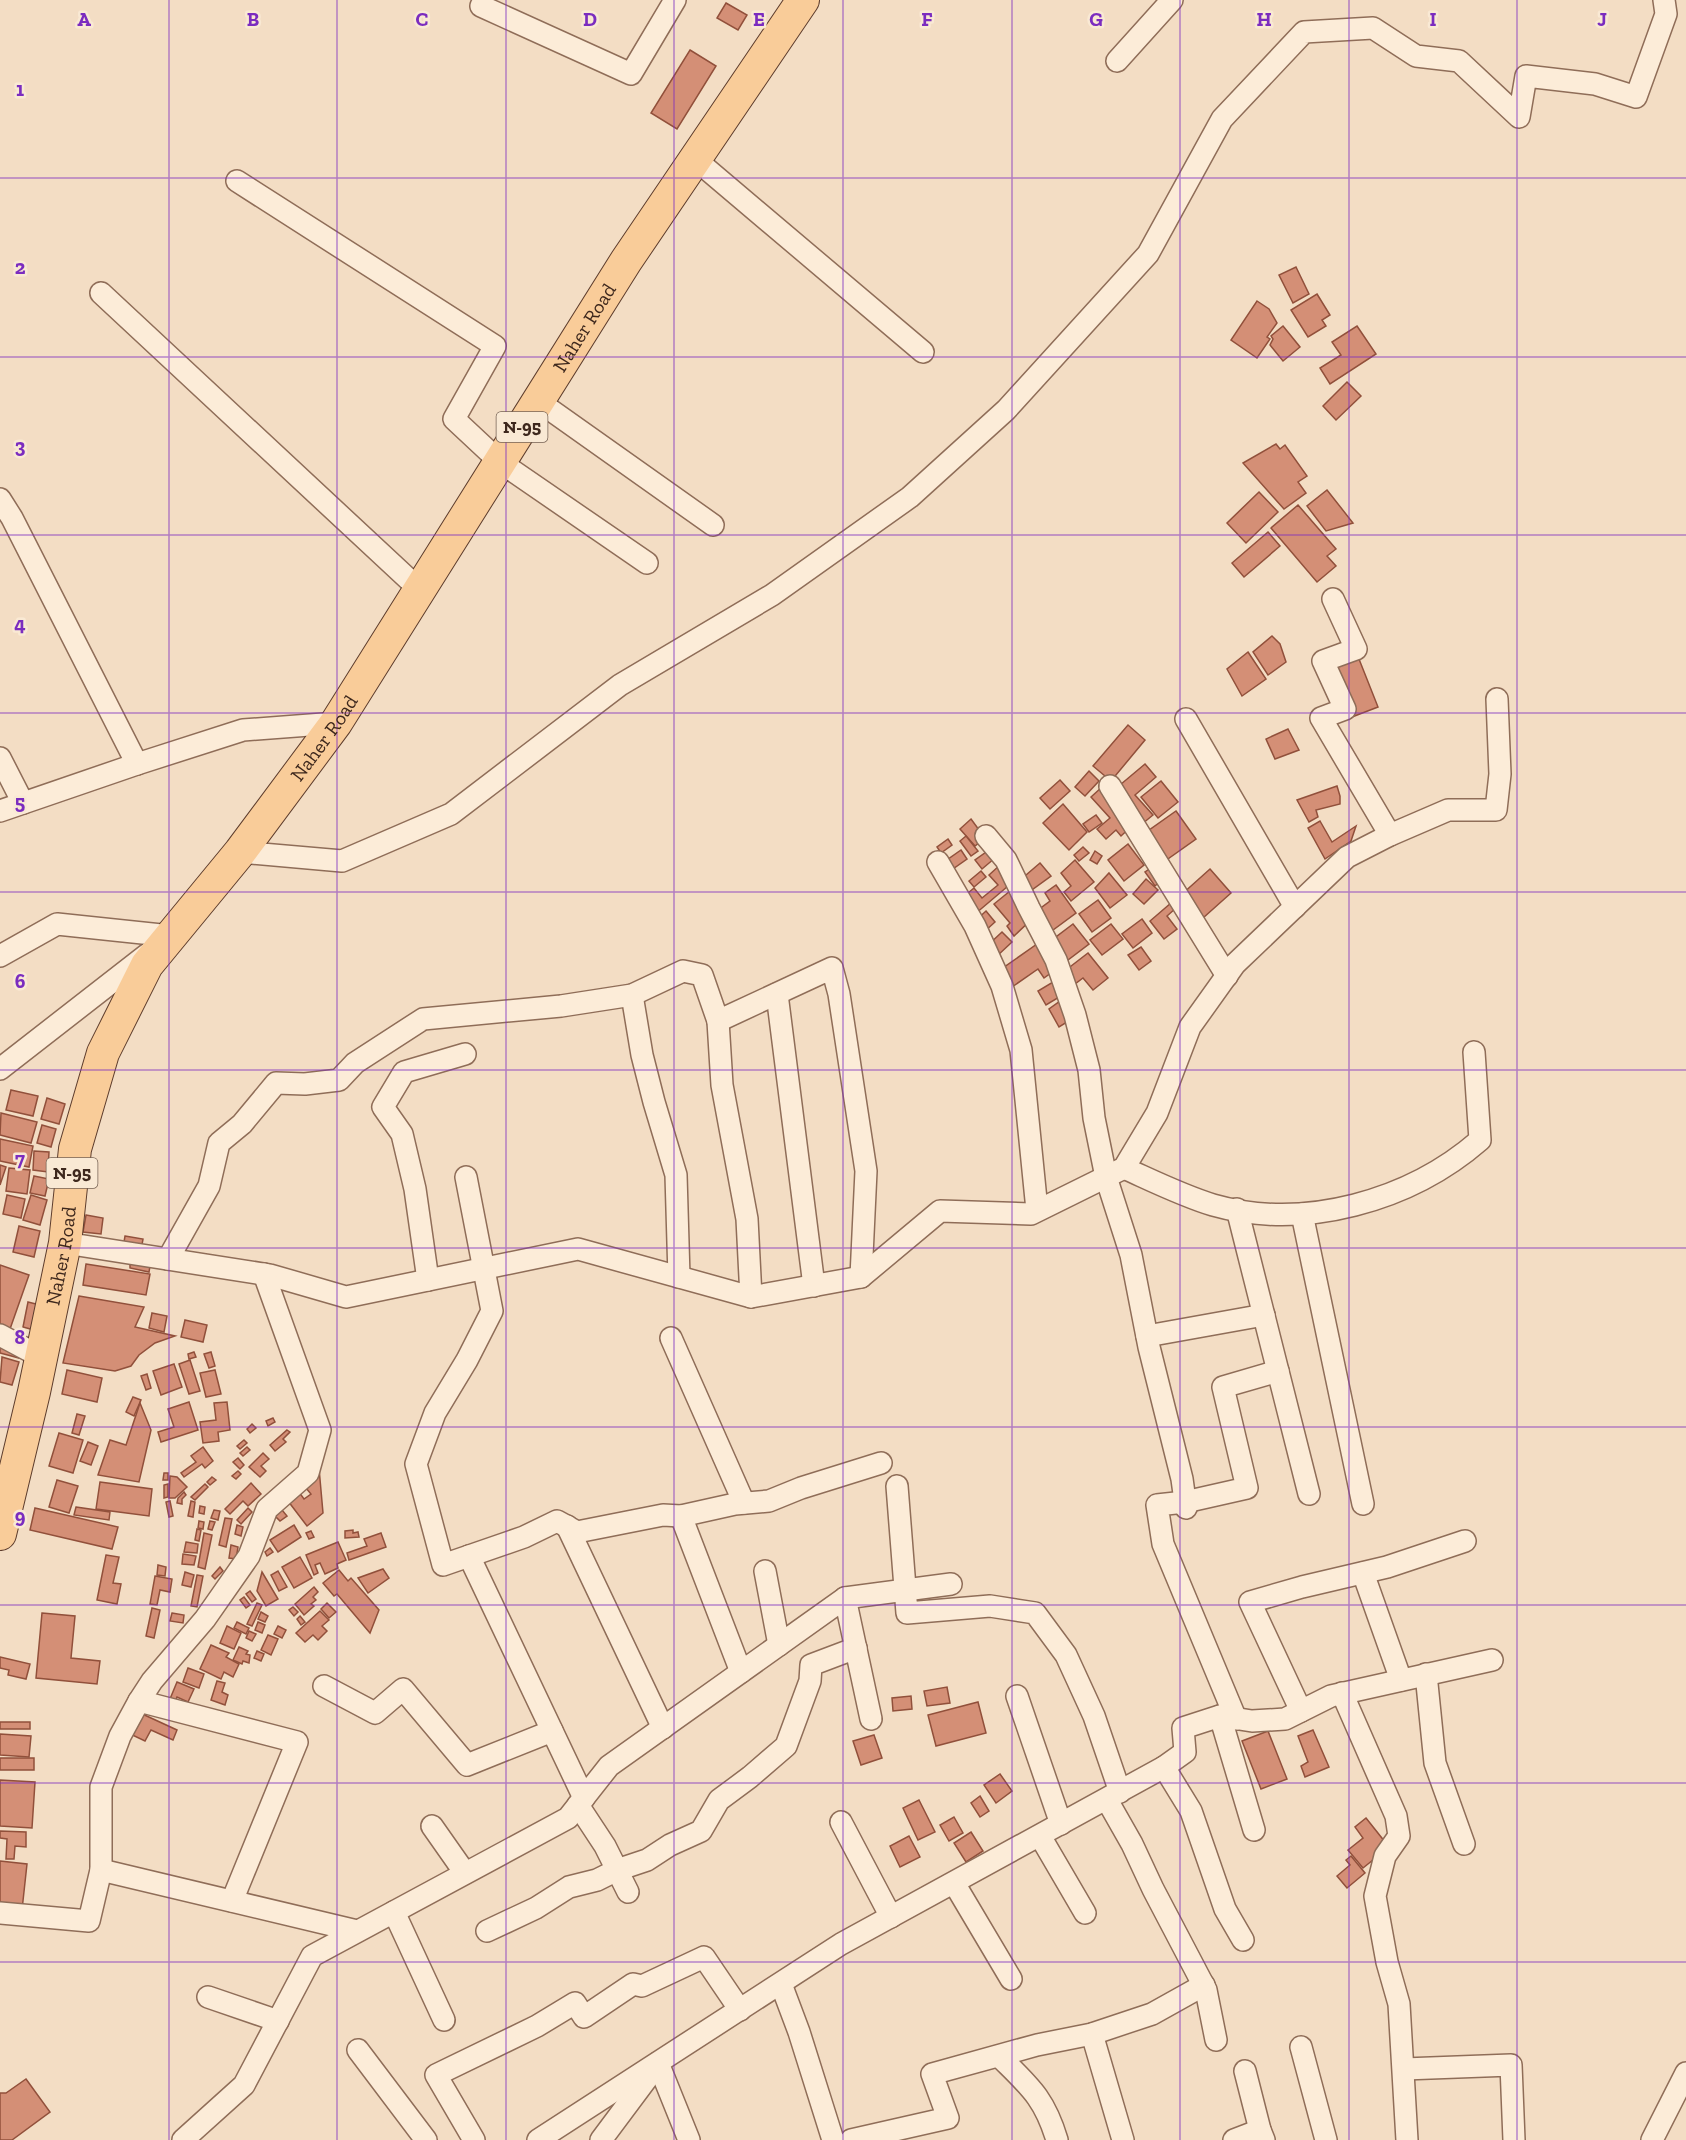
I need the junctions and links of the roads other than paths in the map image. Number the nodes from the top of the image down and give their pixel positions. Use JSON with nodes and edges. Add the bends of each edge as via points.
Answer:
{"nodes":[{"id":1,"x":675,"y":0,"type":"edge"},
{"id":2,"x":803,"y":0,"type":"edge"},
{"id":3,"x":1172,"y":0,"type":"edge"},
{"id":4,"x":1664,"y":0,"type":"edge"},
{"id":5,"x":481,"y":6,"type":"dead end"},
{"id":6,"x":1117,"y":61,"type":"dead end"},
{"id":7,"x":695,"y":159,"type":"junction"},
{"id":8,"x":237,"y":181,"type":"dead end"},
{"id":9,"x":101,"y":293,"type":"dead end"},
{"id":10,"x":923,"y":352,"type":"dead end"},
{"id":11,"x":538,"y":401,"type":"junction"},
{"id":12,"x":500,"y":462,"type":"junction"},
{"id":13,"x":0,"y":499,"type":"edge"},
{"id":14,"x":713,"y":525,"type":"dead end"},
{"id":15,"x":647,"y":563,"type":"dead end"},
{"id":16,"x":420,"y":590,"type":"junction"},
{"id":17,"x":1333,"y":599,"type":"dead end"},
{"id":18,"x":1497,"y":699,"type":"dead end"},
{"id":19,"x":1186,"y":719,"type":"dead end"},
{"id":20,"x":336,"y":723,"type":"junction"},
{"id":21,"x":0,"y":758,"type":"edge"},
{"id":22,"x":137,"y":764,"type":"junction"},
{"id":23,"x":1110,"y":786,"type":"dead end"},
{"id":24,"x":23,"y":803,"type":"junction"},
{"id":25,"x":0,"y":811,"type":"edge"},
{"id":26,"x":986,"y":836,"type":"dead end"},
{"id":27,"x":1390,"y":836,"type":"junction"},
{"id":28,"x":240,"y":852,"type":"junction"},
{"id":29,"x":938,"y":862,"type":"dead end"},
{"id":30,"x":1295,"y":907,"type":"junction"},
{"id":31,"x":171,"y":936,"type":"junction"},
{"id":32,"x":0,"y":956,"type":"edge"},
{"id":33,"x":1227,"y":975,"type":"junction"},
{"id":34,"x":777,"y":994,"type":"junction"},
{"id":35,"x":632,"y":995,"type":"junction"},
{"id":36,"x":718,"y":1022,"type":"junction"},
{"id":37,"x":1474,"y":1052,"type":"dead end"},
{"id":38,"x":465,"y":1054,"type":"dead end"},
{"id":39,"x":0,"y":1069,"type":"edge"},
{"id":40,"x":1115,"y":1172,"type":"junction"},
{"id":41,"x":466,"y":1177,"type":"dead end"},
{"id":42,"x":1237,"y":1209,"type":"junction"},
{"id":43,"x":1038,"y":1210,"type":"junction"},
{"id":44,"x":1302,"y":1214,"type":"junction"},
{"id":45,"x":65,"y":1243,"type":"junction"},
{"id":46,"x":168,"y":1259,"type":"junction"},
{"id":47,"x":484,"y":1268,"type":"junction"},
{"id":48,"x":264,"y":1274,"type":"junction"},
{"id":49,"x":679,"y":1277,"type":"junction"},
{"id":50,"x":861,"y":1278,"type":"junction"},
{"id":51,"x":428,"y":1280,"type":"junction"},
{"id":52,"x":814,"y":1286,"type":"junction"},
{"id":53,"x":752,"y":1297,"type":"junction"},
{"id":54,"x":1264,"y":1315,"type":"junction"},
{"id":55,"x":0,"y":1335,"type":"edge"},
{"id":56,"x":1147,"y":1336,"type":"junction"},
{"id":57,"x":671,"y":1338,"type":"dead end"},
{"id":58,"x":41,"y":1357,"type":"junction"},
{"id":59,"x":1278,"y":1371,"type":"junction"},
{"id":60,"x":881,"y":1463,"type":"dead end"},
{"id":61,"x":897,"y":1486,"type":"dead end"},
{"id":62,"x":1310,"y":1494,"type":"dead end"},
{"id":63,"x":744,"y":1503,"type":"junction"},
{"id":64,"x":1363,"y":1504,"type":"dead end"},
{"id":65,"x":1186,"y":1505,"type":"junction"},
{"id":66,"x":681,"y":1516,"type":"junction"},
{"id":67,"x":567,"y":1526,"type":"junction"},
{"id":68,"x":0,"y":1534,"type":"edge"},
{"id":69,"x":1464,"y":1542,"type":"dead end"},
{"id":70,"x":469,"y":1556,"type":"junction"},
{"id":71,"x":765,"y":1571,"type":"dead end"},
{"id":72,"x":1363,"y":1573,"type":"junction"},
{"id":73,"x":951,"y":1584,"type":"dead end"},
{"id":74,"x":905,"y":1590,"type":"junction"},
{"id":75,"x":845,"y":1598,"type":"junction"},
{"id":76,"x":779,"y":1645,"type":"junction"},
{"id":77,"x":856,"y":1648,"type":"junction"},
{"id":78,"x":1492,"y":1660,"type":"dead end"},
{"id":79,"x":741,"y":1672,"type":"junction"},
{"id":80,"x":1426,"y":1674,"type":"junction"},
{"id":81,"x":1401,"y":1680,"type":"junction"},
{"id":82,"x":324,"y":1686,"type":"dead end"},
{"id":83,"x":1342,"y":1693,"type":"junction"},
{"id":84,"x":1017,"y":1696,"type":"dead end"},
{"id":85,"x":139,"y":1701,"type":"junction"},
{"id":86,"x":1301,"y":1711,"type":"junction"},
{"id":87,"x":1228,"y":1718,"type":"junction"},
{"id":88,"x":870,"y":1719,"type":"dead end"},
{"id":89,"x":663,"y":1728,"type":"junction"},
{"id":90,"x":552,"y":1731,"type":"junction"},
{"id":91,"x":1164,"y":1767,"type":"junction"},
{"id":92,"x":1114,"y":1796,"type":"junction"},
{"id":93,"x":581,"y":1802,"type":"junction"},
{"id":94,"x":841,"y":1822,"type":"dead end"},
{"id":95,"x":1061,"y":1824,"type":"junction"},
{"id":96,"x":432,"y":1826,"type":"dead end"},
{"id":97,"x":1254,"y":1830,"type":"dead end"},
{"id":98,"x":1040,"y":1836,"type":"junction"},
{"id":99,"x":1464,"y":1844,"type":"dead end"},
{"id":100,"x":100,"y":1870,"type":"junction"},
{"id":101,"x":617,"y":1870,"type":"junction"},
{"id":102,"x":465,"y":1874,"type":"junction"},
{"id":103,"x":954,"y":1883,"type":"junction"},
{"id":104,"x":628,"y":1892,"type":"dead end"},
{"id":105,"x":232,"y":1901,"type":"junction"},
{"id":106,"x":394,"y":1912,"type":"junction"},
{"id":107,"x":0,"y":1913,"type":"edge"},
{"id":108,"x":1085,"y":1913,"type":"dead end"},
{"id":109,"x":891,"y":1917,"type":"junction"},
{"id":110,"x":357,"y":1931,"type":"junction"},
{"id":111,"x":487,"y":1931,"type":"dead end"},
{"id":112,"x":1243,"y":1940,"type":"dead end"},
{"id":113,"x":1011,"y":1978,"type":"dead end"},
{"id":114,"x":781,"y":1983,"type":"junction"},
{"id":115,"x":1204,"y":1985,"type":"junction"},
{"id":116,"x":208,"y":1997,"type":"dead end"},
{"id":117,"x":740,"y":2010,"type":"junction"},
{"id":118,"x":444,"y":2020,"type":"dead end"},
{"id":119,"x":278,"y":2021,"type":"junction"},
{"id":120,"x":1092,"y":2034,"type":"junction"},
{"id":121,"x":1216,"y":2040,"type":"dead end"},
{"id":122,"x":1301,"y":2047,"type":"dead end"},
{"id":123,"x":358,"y":2050,"type":"dead end"},
{"id":124,"x":999,"y":2056,"type":"junction"},
{"id":125,"x":658,"y":2063,"type":"junction"},
{"id":126,"x":1404,"y":2069,"type":"junction"},
{"id":127,"x":1245,"y":2071,"type":"dead end"},
{"id":128,"x":1686,"y":2073,"type":"edge"},
{"id":129,"x":921,"y":2132,"type":"edge"},
{"id":130,"x":1262,"y":2135,"type":"edge"},
{"id":131,"x":183,"y":2140,"type":"edge"},
{"id":132,"x":426,"y":2140,"type":"edge"},
{"id":133,"x":474,"y":2140,"type":"edge"},
{"id":134,"x":538,"y":2140,"type":"edge"},
{"id":135,"x":601,"y":2140,"type":"edge"},
{"id":136,"x":689,"y":2140,"type":"edge"},
{"id":137,"x":833,"y":2140,"type":"edge"},
{"id":138,"x":851,"y":2140,"type":"edge"},
{"id":139,"x":1057,"y":2140,"type":"edge"},
{"id":140,"x":1123,"y":2140,"type":"edge"},
{"id":141,"x":1234,"y":2140,"type":"edge"},
{"id":142,"x":1326,"y":2140,"type":"edge"},
{"id":143,"x":1407,"y":2140,"type":"edge"},
{"id":144,"x":1514,"y":2140,"type":"edge"},
{"id":145,"x":1652,"y":2140,"type":"edge"}],
"edges":[{"from":1,"to":5,"type":"street","via":[[631,74]]},
{"from":2,"to":7,"type":"main road","name":"Naher Road","number":"N-95"},
{"from":3,"to":6,"type":"street"},
{"from":4,"to":28,"type":"street","via":[[1666,15],[1636,97],[1595,84],[1526,76],[1519,117],[1459,61],[1416,56],[1373,28],[1304,32],[1222,119],[1148,254],[1006,410],[910,497],[772,595],[620,685],[451,814],[342,861]]},
{"from":7,"to":10,"type":"street"},
{"from":7,"to":11,"type":"main road","name":"Naher Road","number":"N-95"},
{"from":8,"to":12,"type":"street","via":[[495,346],[454,419]]},
{"from":9,"to":16,"type":"street"},
{"from":11,"to":12,"type":"main road","name":"Naher Road","number":"N-95"},
{"from":11,"to":14,"type":"street"},
{"from":12,"to":15,"type":"street"},
{"from":12,"to":16,"type":"main road","name":"Naher Road","number":"N-95"},
{"from":13,"to":22,"type":"street"},
{"from":16,"to":20,"type":"main road","name":"Naher Road","number":"N-95"},
{"from":17,"to":27,"type":"street","via":[[1356,649],[1323,661],[1345,709],[1321,718]]},
{"from":18,"to":27,"type":"street","via":[[1500,774],[1496,810],[1448,810]]},
{"from":19,"to":30,"type":"street"},
{"from":20,"to":22,"type":"street","via":[[243,730]]},
{"from":20,"to":28,"type":"main road","name":"Naher Road","number":"N-95"},
{"from":21,"to":24,"type":"street"},
{"from":22,"to":24,"type":"street"},
{"from":23,"to":33,"type":"street"},
{"from":24,"to":25,"type":"street"},
{"from":26,"to":40,"type":"street","via":[[1006,860],[1056,960],[1089,1070],[1094,1118]]},
{"from":27,"to":30,"type":"street","via":[[1347,857]]},
{"from":28,"to":31,"type":"main road","name":"Naher Road","number":"N-95"},
{"from":29,"to":43,"type":"street","via":[[975,926],[1002,986],[1021,1050]]},
{"from":30,"to":33,"type":"street"},
{"from":31,"to":32,"type":"street","via":[[57,924]]},
{"from":31,"to":39,"type":"street"},
{"from":31,"to":45,"type":"main road","name":"Naher Road","number":"N-95","via":[[147,965],[103,1053],[75,1149]]},
{"from":33,"to":40,"type":"street","via":[[1190,1027],[1157,1113]]},
{"from":34,"to":36,"type":"street"},
{"from":34,"to":50,"type":"street","via":[[832,968],[866,1171]]},
{"from":34,"to":52,"type":"street"},
{"from":35,"to":36,"type":"street","via":[[683,971],[702,975]]},
{"from":35,"to":46,"type":"street","via":[[423,1019],[356,1063],[339,1080],[276,1083],[242,1124],[219,1143],[209,1186]]},
{"from":35,"to":49,"type":"street","via":[[642,1055],[676,1175]]},
{"from":36,"to":53,"type":"street","via":[[722,1085],[747,1218]]},
{"from":37,"to":44,"type":"street","via":[[1480,1140],[1462,1156],[1421,1180],[1365,1202]]},
{"from":38,"to":51,"type":"street","via":[[404,1072],[383,1107],[402,1134],[415,1189]]},
{"from":40,"to":42,"type":"street"},
{"from":40,"to":43,"type":"street"},
{"from":40,"to":56,"type":"street"},
{"from":41,"to":47,"type":"street"},
{"from":42,"to":44,"type":"street"},
{"from":42,"to":54,"type":"street"},
{"from":43,"to":50,"type":"street","via":[[1031,1214],[940,1211]]},
{"from":44,"to":64,"type":"street"},
{"from":45,"to":46,"type":"street"},
{"from":45,"to":58,"type":"main road","name":"Naher Road","number":"N-95"},
{"from":46,"to":48,"type":"street"},
{"from":47,"to":49,"type":"street","via":[[578,1249]]},
{"from":47,"to":51,"type":"street"},
{"from":47,"to":70,"type":"street","via":[[492,1311],[435,1413],[416,1464],[443,1565]]},
{"from":48,"to":51,"type":"street","via":[[346,1298]]},
{"from":48,"to":85,"type":"street","via":[[320,1430],[308,1473],[267,1509],[249,1556]]},
{"from":49,"to":53,"type":"street"},
{"from":50,"to":52,"type":"street"},
{"from":52,"to":53,"type":"street"},
{"from":54,"to":56,"type":"street"},
{"from":54,"to":59,"type":"street"},
{"from":55,"to":58,"type":"street"},
{"from":56,"to":65,"type":"street"},
{"from":57,"to":63,"type":"street"},
{"from":58,"to":68,"type":"main road","name":"Naher Road","number":"N-95"},
{"from":59,"to":62,"type":"street"},
{"from":59,"to":65,"type":"street","via":[[1222,1387],[1247,1488]]},
{"from":60,"to":63,"type":"street","via":[[769,1501]]},
{"from":61,"to":74,"type":"street"},
{"from":63,"to":66,"type":"street"},
{"from":65,"to":87,"type":"street","via":[[1157,1505],[1163,1544]]},
{"from":66,"to":67,"type":"street","via":[[663,1515],[577,1532]]},
{"from":66,"to":79,"type":"street"},
{"from":67,"to":70,"type":"street","via":[[557,1521]]},
{"from":67,"to":89,"type":"street"},
{"from":69,"to":72,"type":"street"},
{"from":70,"to":90,"type":"street"},
{"from":71,"to":76,"type":"street"},
{"from":72,"to":81,"type":"street"},
{"from":72,"to":86,"type":"street","via":[[1250,1602]]},
{"from":73,"to":74,"type":"street"},
{"from":74,"to":75,"type":"street"},
{"from":74,"to":92,"type":"street","via":[[906,1613],[990,1606],[1035,1613],[1066,1655],[1094,1716]]},
{"from":75,"to":76,"type":"street"},
{"from":75,"to":77,"type":"street"},
{"from":76,"to":79,"type":"street"},
{"from":77,"to":88,"type":"street"},
{"from":77,"to":101,"type":"street","via":[[811,1665],[810,1681],[786,1746],[719,1800],[701,1831],[647,1860]]},
{"from":78,"to":80,"type":"street"},
{"from":79,"to":89,"type":"street"},
{"from":80,"to":81,"type":"street"},
{"from":80,"to":99,"type":"street","via":[[1435,1763]]},
{"from":81,"to":83,"type":"street"},
{"from":82,"to":90,"type":"street","via":[[375,1713],[404,1689],[467,1765]]},
{"from":83,"to":86,"type":"street"},
{"from":83,"to":126,"type":"street","via":[[1396,1816],[1399,1836],[1385,1856],[1375,1896],[1399,2004]]},
{"from":84,"to":95,"type":"street"},
{"from":85,"to":100,"type":"street","via":[[120,1736],[101,1787]]},
{"from":85,"to":105,"type":"street","via":[[297,1742]]},
{"from":86,"to":87,"type":"street","via":[[1285,1719]]},
{"from":87,"to":91,"type":"street","via":[[1183,1728],[1185,1752]]},
{"from":87,"to":97,"type":"street"},
{"from":89,"to":93,"type":"street","via":[[609,1766]]},
{"from":90,"to":93,"type":"street"},
{"from":91,"to":92,"type":"street"},
{"from":91,"to":112,"type":"street","via":[[1191,1811],[1225,1909]]},
{"from":92,"to":95,"type":"street"},
{"from":92,"to":115,"type":"street","via":[[1153,1889]]},
{"from":93,"to":101,"type":"street"},
{"from":93,"to":102,"type":"street","via":[[568,1818]]},
{"from":94,"to":109,"type":"street"},
{"from":95,"to":98,"type":"street"},
{"from":96,"to":102,"type":"street"},
{"from":98,"to":103,"type":"street"},
{"from":98,"to":108,"type":"street"},
{"from":100,"to":105,"type":"street"},
{"from":100,"to":107,"type":"street","via":[[89,1922]]},
{"from":101,"to":104,"type":"street"},
{"from":101,"to":111,"type":"street","via":[[569,1887]]},
{"from":102,"to":106,"type":"street"},
{"from":103,"to":109,"type":"street"},
{"from":103,"to":113,"type":"street"},
{"from":105,"to":110,"type":"street"},
{"from":106,"to":110,"type":"street"},
{"from":106,"to":118,"type":"street"},
{"from":109,"to":114,"type":"street"},
{"from":110,"to":119,"type":"street","via":[[312,1956]]},
{"from":114,"to":117,"type":"street"},
{"from":114,"to":137,"type":"street"},
{"from":115,"to":120,"type":"street","via":[[1152,2014]]},
{"from":115,"to":121,"type":"street"},
{"from":116,"to":119,"type":"street"},
{"from":117,"to":125,"type":"street"},
{"from":117,"to":133,"type":"street","via":[[704,1957],[642,1986],[633,1984],[584,2017],[575,2003],[436,2076]]},
{"from":119,"to":131,"type":"street","via":[[244,2085]]},
{"from":120,"to":124,"type":"street"},
{"from":120,"to":140,"type":"street"},
{"from":122,"to":142,"type":"street"},
{"from":123,"to":132,"type":"street"},
{"from":124,"to":129,"type":"street","via":[[932,2074],[948,2118]]},
{"from":124,"to":139,"type":"street","via":[[1037,2094],[1050,2115]]},
{"from":125,"to":134,"type":"street"},
{"from":125,"to":135,"type":"street"},
{"from":125,"to":136,"type":"street"},
{"from":126,"to":143,"type":"street"},
{"from":126,"to":144,"type":"street","via":[[1511,2065]]},
{"from":127,"to":130,"type":"street"},
{"from":128,"to":145,"type":"street"},
{"from":129,"to":138,"type":"street"},
{"from":130,"to":141,"type":"street"}]}
